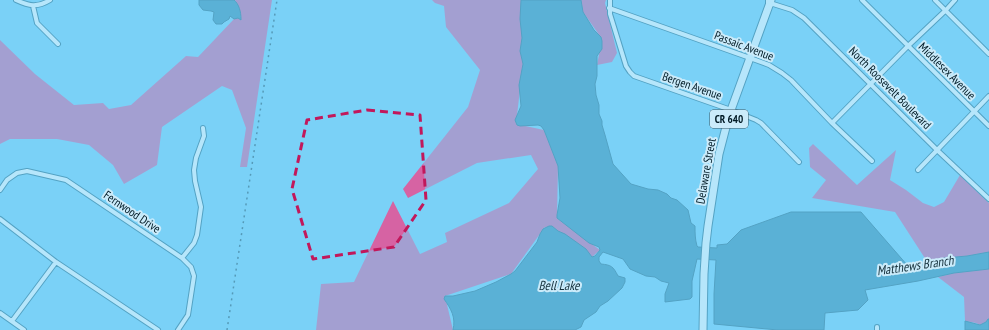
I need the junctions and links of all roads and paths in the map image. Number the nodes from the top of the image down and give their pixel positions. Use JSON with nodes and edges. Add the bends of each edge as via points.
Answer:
{"nodes":[{"id":1,"x":16,"y":0,"type":"edge"},
{"id":2,"x":50,"y":0,"type":"edge"},
{"id":3,"x":610,"y":0,"type":"edge"},
{"id":4,"x":862,"y":0,"type":"edge"},
{"id":5,"x":935,"y":0,"type":"edge"},
{"id":6,"x":956,"y":0,"type":"edge"},
{"id":7,"x":770,"y":1,"type":"edge"},
{"id":8,"x":33,"y":6,"type":"junction"},
{"id":9,"x":609,"y":8,"type":"junction"},
{"id":10,"x":946,"y":10,"type":"junction"},
{"id":11,"x":58,"y":44,"type":"dead end"},
{"id":12,"x":908,"y":46,"type":"junction"},
{"id":13,"x":989,"y":54,"type":"edge"},
{"id":14,"x":750,"y":58,"type":"junction"},
{"id":15,"x":871,"y":84,"type":"junction"},
{"id":16,"x":989,"y":96,"type":"edge"},
{"id":17,"x":732,"y":110,"type":"junction"},
{"id":18,"x":974,"y":112,"type":"junction"},
{"id":19,"x":832,"y":122,"type":"junction"},
{"id":20,"x":989,"y":126,"type":"edge"},
{"id":21,"x":204,"y":128,"type":"dead end"},
{"id":22,"x":937,"y":150,"type":"junction"},
{"id":23,"x":872,"y":161,"type":"dead end"},
{"id":24,"x":799,"y":162,"type":"dead end"},
{"id":25,"x":918,"y":170,"type":"dead end"},
{"id":26,"x":0,"y":190,"type":"edge"},
{"id":27,"x":989,"y":199,"type":"edge"},
{"id":28,"x":0,"y":219,"type":"edge"},
{"id":29,"x":182,"y":258,"type":"junction"},
{"id":30,"x":56,"y":262,"type":"junction"},
{"id":31,"x":0,"y":313,"type":"edge"},
{"id":32,"x":12,"y":321,"type":"junction"},
{"id":33,"x":24,"y":330,"type":"edge"},
{"id":34,"x":158,"y":330,"type":"edge"},
{"id":35,"x":178,"y":330,"type":"edge"},
{"id":36,"x":703,"y":330,"type":"edge"}],
"edges":[{"from":1,"to":8,"type":"street"},
{"from":2,"to":8,"type":"street","via":[[43,5]]},
{"from":3,"to":9,"type":"street"},
{"from":4,"to":12,"type":"street","name":"Middlesex Avenue"},
{"from":5,"to":10,"type":"street"},
{"from":6,"to":10,"type":"street"},
{"from":7,"to":14,"type":"main road","name":"Delaware Street","number":"CR 640"},
{"from":7,"to":15,"type":"street","name":"North Roosevelt Boulevard","via":[[804,18]]},
{"from":8,"to":11,"type":"street","via":[[37,23]]},
{"from":9,"to":14,"type":"street","name":"Passaic Avenue"},
{"from":9,"to":17,"type":"street","name":"Bergen Avenue","via":[[626,66],[634,76]]},
{"from":10,"to":12,"type":"street"},
{"from":10,"to":13,"type":"street"},
{"from":12,"to":15,"type":"street"},
{"from":12,"to":18,"type":"street","name":"Middlesex Avenue"},
{"from":14,"to":17,"type":"main road","name":"Delaware Street","number":"CR 640"},
{"from":14,"to":19,"type":"street","name":"Passaic Avenue","via":[[769,65],[791,80]]},
{"from":15,"to":19,"type":"street"},
{"from":15,"to":22,"type":"street","name":"North Roosevelt Boulevard"},
{"from":16,"to":18,"type":"street"},
{"from":17,"to":24,"type":"street","name":"Bergen Avenue","via":[[761,123]]},
{"from":17,"to":36,"type":"main road","name":"Delaware Street","number":"CR 640","via":[[719,154],[706,243]]},
{"from":18,"to":20,"type":"street","name":"Middlesex Avenue"},
{"from":18,"to":22,"type":"street"},
{"from":19,"to":23,"type":"street","name":"Passaic Avenue"},
{"from":21,"to":29,"type":"street","via":[[194,170],[201,207],[197,235]]},
{"from":22,"to":25,"type":"street"},
{"from":22,"to":27,"type":"street","name":"North Roosevelt Boulevard"},
{"from":26,"to":29,"type":"street","name":"Fernwood Drive","via":[[7,180],[17,173],[27,171],[66,180]]},
{"from":28,"to":30,"type":"street"},
{"from":29,"to":35,"type":"street","name":"Fernwood Drive","via":[[191,267],[194,276],[188,315]]},
{"from":30,"to":32,"type":"street"},
{"from":30,"to":34,"type":"street"},
{"from":31,"to":32,"type":"street"},
{"from":32,"to":33,"type":"street"}]}
